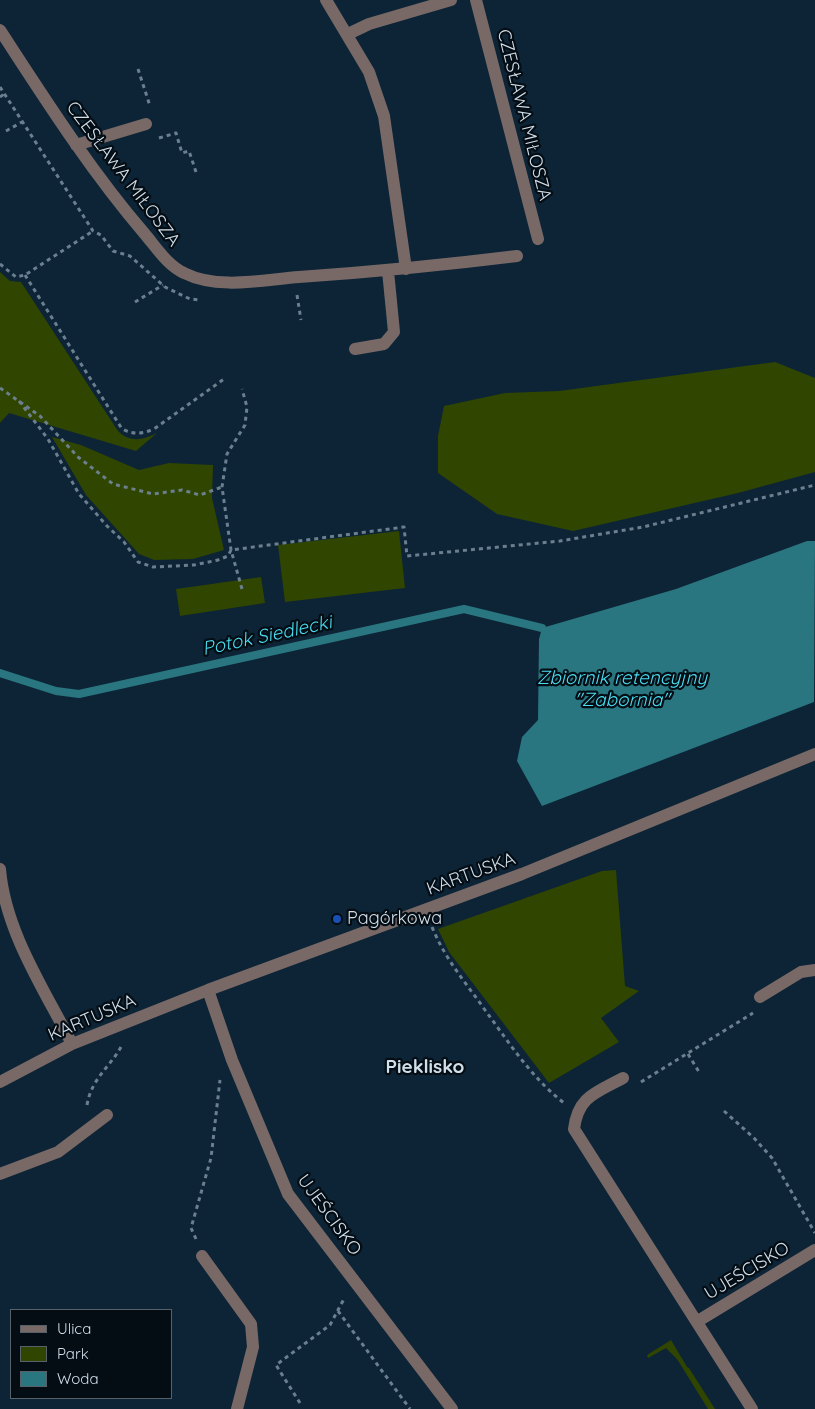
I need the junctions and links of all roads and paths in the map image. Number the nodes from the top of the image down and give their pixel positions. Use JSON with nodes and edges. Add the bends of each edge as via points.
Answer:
{"nodes":[{"id":1,"x":326,"y":0,"type":"edge"},
{"id":2,"x":451,"y":0,"type":"edge"},
{"id":3,"x":476,"y":0,"type":"edge"},
{"id":4,"x":0,"y":30,"type":"edge"},
{"id":5,"x":348,"y":34,"type":"junction"},
{"id":6,"x":138,"y":69,"type":"dead end"},
{"id":7,"x":0,"y":87,"type":"edge"},
{"id":8,"x":4,"y":94,"type":"junction"},
{"id":9,"x":0,"y":97,"type":"edge"},
{"id":10,"x":22,"y":122,"type":"junction"},
{"id":11,"x":152,"y":122,"type":"junction"},
{"id":12,"x":6,"y":131,"type":"dead end"},
{"id":13,"x":160,"y":138,"type":"junction"},
{"id":14,"x":153,"y":140,"type":"dead end"},
{"id":15,"x":76,"y":144,"type":"junction"},
{"id":16,"x":196,"y":172,"type":"dead end"},
{"id":17,"x":93,"y":231,"type":"junction"},
{"id":18,"x":538,"y":240,"type":"dead end"},
{"id":19,"x":517,"y":256,"type":"dead end"},
{"id":20,"x":0,"y":264,"type":"edge"},
{"id":21,"x":406,"y":269,"type":"junction"},
{"id":22,"x":388,"y":271,"type":"junction"},
{"id":23,"x":25,"y":275,"type":"junction"},
{"id":24,"x":162,"y":285,"type":"junction"},
{"id":25,"x":297,"y":294,"type":"dead end"},
{"id":26,"x":190,"y":299,"type":"dead end"},
{"id":27,"x":134,"y":302,"type":"dead end"},
{"id":28,"x":301,"y":320,"type":"dead end"},
{"id":29,"x":355,"y":349,"type":"dead end"},
{"id":30,"x":224,"y":379,"type":"dead end"},
{"id":31,"x":0,"y":388,"type":"edge"},
{"id":32,"x":242,"y":389,"type":"dead end"},
{"id":33,"x":19,"y":401,"type":"junction"},
{"id":34,"x":815,"y":485,"type":"edge"},
{"id":35,"x":222,"y":488,"type":"junction"},
{"id":36,"x":231,"y":550,"type":"junction"},
{"id":37,"x":242,"y":588,"type":"dead end"},
{"id":38,"x":815,"y":754,"type":"edge"},
{"id":39,"x":0,"y":869,"type":"edge"},
{"id":40,"x":430,"y":922,"type":"dead end"},
{"id":41,"x":815,"y":970,"type":"edge"},
{"id":42,"x":208,"y":990,"type":"junction"},
{"id":43,"x":760,"y":997,"type":"dead end"},
{"id":44,"x":756,"y":1012,"type":"dead end"},
{"id":45,"x":124,"y":1042,"type":"dead end"},
{"id":46,"x":72,"y":1044,"type":"junction"},
{"id":47,"x":688,"y":1054,"type":"junction"},
{"id":48,"x":232,"y":1060,"type":"junction"},
{"id":49,"x":699,"y":1072,"type":"dead end"},
{"id":50,"x":623,"y":1078,"type":"dead end"},
{"id":51,"x":0,"y":1082,"type":"edge"},
{"id":52,"x":636,"y":1086,"type":"dead end"},
{"id":53,"x":724,"y":1111,"type":"dead end"},
{"id":54,"x":576,"y":1113,"type":"junction"},
{"id":55,"x":107,"y":1115,"type":"dead end"},
{"id":56,"x":83,"y":1133,"type":"junction"},
{"id":57,"x":0,"y":1174,"type":"edge"},
{"id":58,"x":815,"y":1234,"type":"edge"},
{"id":59,"x":815,"y":1250,"type":"edge"},
{"id":60,"x":202,"y":1256,"type":"joint"},
{"id":61,"x":346,"y":1296,"type":"dead end"},
{"id":62,"x":338,"y":1311,"type":"junction"},
{"id":63,"x":698,"y":1322,"type":"junction"},
{"id":64,"x":300,"y":1403,"type":"dead end"},
{"id":65,"x":238,"y":1409,"type":"edge"},
{"id":66,"x":410,"y":1409,"type":"edge"},
{"id":67,"x":452,"y":1409,"type":"edge"},
{"id":68,"x":752,"y":1409,"type":"edge"}],
"edges":[{"from":1,"to":5,"type":"street"},
{"from":2,"to":5,"type":"street","via":[[369,24]]},
{"from":3,"to":18,"type":"street","name":"CZESŁAWA MIŁOSZA"},
{"from":4,"to":15,"type":"street","name":"CZESŁAWA MIŁOSZA"},
{"from":5,"to":21,"type":"street","via":[[369,72],[384,116]]},
{"from":6,"to":11,"type":"path"},
{"from":7,"to":8,"type":"path"},
{"from":8,"to":9,"type":"path"},
{"from":8,"to":10,"type":"path"},
{"from":10,"to":12,"type":"path"},
{"from":10,"to":17,"type":"path"},
{"from":11,"to":13,"type":"path"},
{"from":11,"to":15,"type":"street"},
{"from":13,"to":14,"type":"path"},
{"from":13,"to":16,"type":"path","via":[[176,133],[182,153],[189,151]]},
{"from":15,"to":22,"type":"street","name":"CZESŁAWA MIŁOSZA","via":[[131,218],[182,273],[203,281],[230,282]]},
{"from":17,"to":23,"type":"path"},
{"from":17,"to":24,"type":"path","via":[[101,234],[113,251],[130,256]]},
{"from":19,"to":21,"type":"street","name":"CZESŁAWA MIŁOSZA"},
{"from":20,"to":23,"type":"path","via":[[16,277]]},
{"from":21,"to":22,"type":"street","name":"CZESŁAWA MIŁOSZA"},
{"from":22,"to":29,"type":"street","via":[[394,332],[384,344]]},
{"from":23,"to":30,"type":"path","via":[[122,429],[131,434],[154,429]]},
{"from":24,"to":26,"type":"path"},
{"from":24,"to":27,"type":"path"},
{"from":25,"to":28,"type":"path"},
{"from":31,"to":33,"type":"path"},
{"from":32,"to":35,"type":"path","via":[[247,407],[245,425],[227,454]]},
{"from":33,"to":35,"type":"path","via":[[40,416],[78,458],[113,484],[154,494],[182,490],[200,495]]},
{"from":33,"to":36,"type":"path","via":[[48,439],[79,494],[124,542],[138,562],[153,567],[194,565],[228,556]]},
{"from":34,"to":36,"type":"path","via":[[643,527],[560,542],[407,556],[404,527]]},
{"from":35,"to":36,"type":"path"},
{"from":36,"to":37,"type":"path"},
{"from":38,"to":42,"type":"street","name":"KARTUSKA","via":[[522,874]]},
{"from":39,"to":46,"type":"street","via":[[2,890],[17,934]]},
{"from":40,"to":54,"type":"path","via":[[442,951],[543,1087]]},
{"from":41,"to":43,"type":"street","via":[[801,972]]},
{"from":42,"to":46,"type":"street","name":"KARTUSKA"},
{"from":42,"to":48,"type":"street","name":"UJEŚCISKO"},
{"from":44,"to":47,"type":"path"},
{"from":45,"to":56,"type":"path","via":[[115,1058],[100,1073],[89,1096]]},
{"from":46,"to":51,"type":"street","name":"KARTUSKA"},
{"from":47,"to":49,"type":"path"},
{"from":47,"to":52,"type":"path"},
{"from":48,"to":60,"type":"path","via":[[220,1077],[211,1158],[191,1228]]},
{"from":48,"to":67,"type":"street","name":"UJEŚCISKO","via":[[288,1194]]},
{"from":50,"to":54,"type":"street","via":[[587,1098]]},
{"from":53,"to":58,"type":"path","via":[[772,1158]]},
{"from":54,"to":63,"type":"street","name":"UJEŚCISKO","via":[[574,1130]]},
{"from":55,"to":56,"type":"street"},
{"from":56,"to":57,"type":"street","via":[[58,1152]]},
{"from":59,"to":63,"type":"street","name":"UJEŚCISKO"},
{"from":60,"to":65,"type":"street","via":[[251,1324],[254,1347]]},
{"from":61,"to":62,"type":"path"},
{"from":62,"to":64,"type":"path","via":[[330,1325],[276,1366]]},
{"from":62,"to":66,"type":"path"},
{"from":63,"to":68,"type":"street","name":"UJEŚCISKO"}]}
